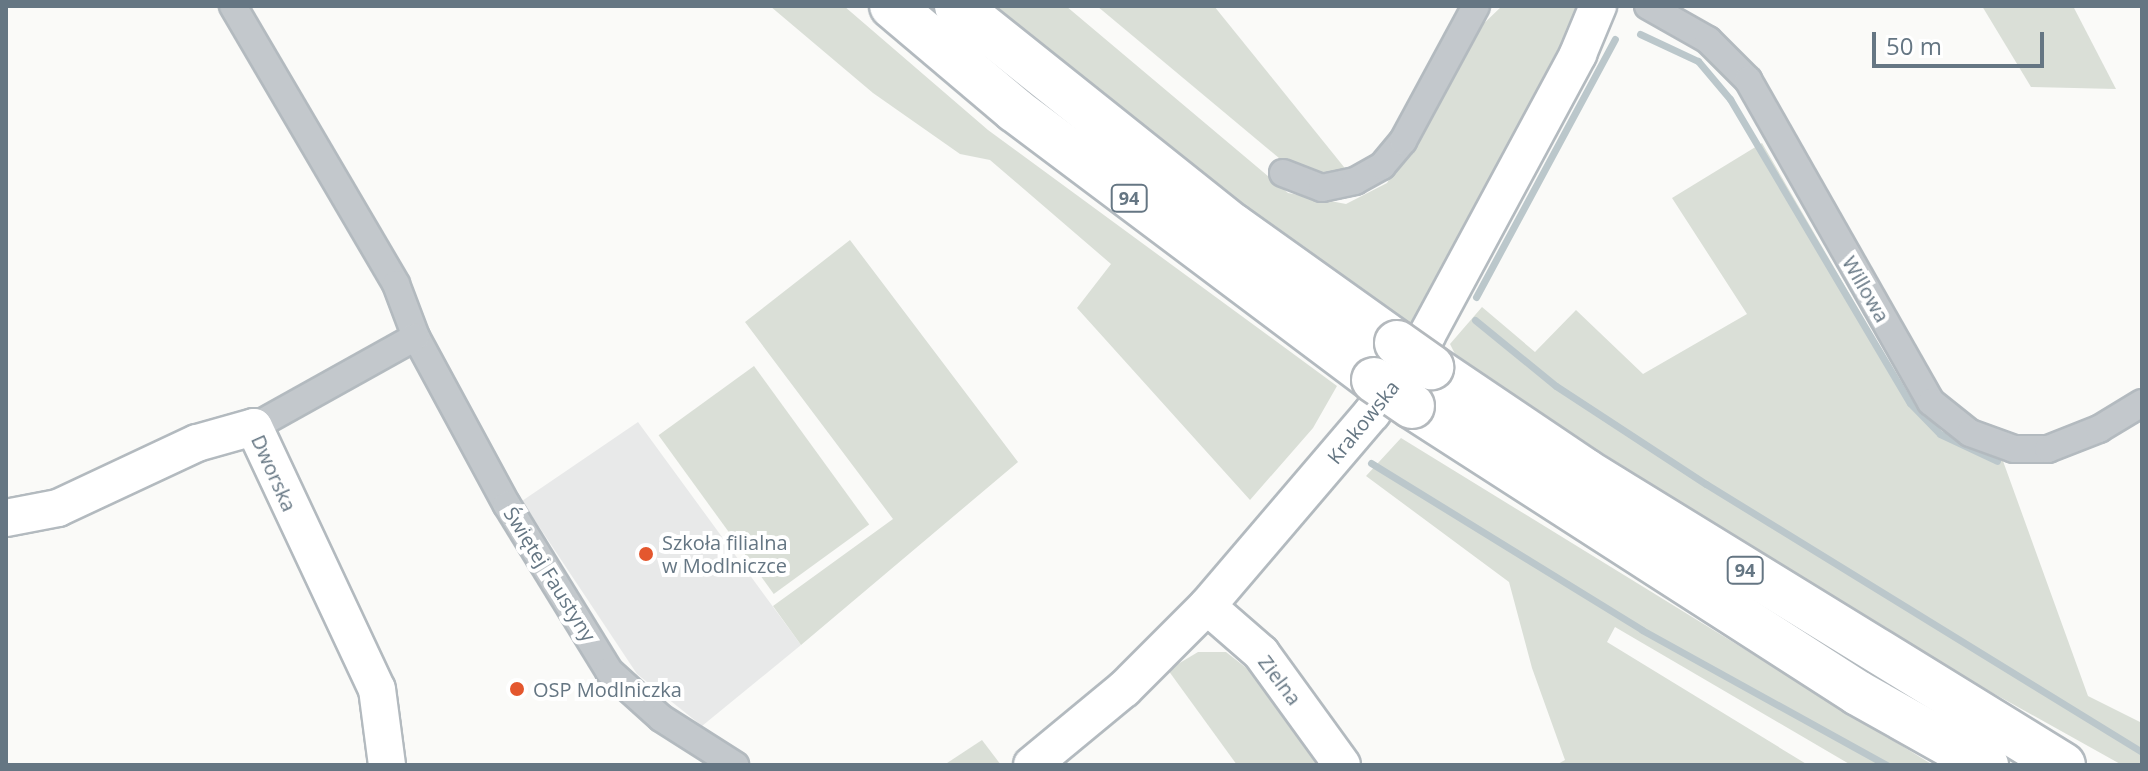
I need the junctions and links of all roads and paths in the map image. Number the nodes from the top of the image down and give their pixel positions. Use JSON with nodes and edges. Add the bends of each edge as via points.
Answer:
{"nodes":[{"id":1,"x":233,"y":6,"type":"edge"},
{"id":2,"x":892,"y":6,"type":"edge"},
{"id":3,"x":957,"y":6,"type":"edge"},
{"id":4,"x":1476,"y":6,"type":"edge"},
{"id":5,"x":1598,"y":6,"type":"edge"},
{"id":6,"x":1648,"y":6,"type":"edge"},
{"id":7,"x":1283,"y":173,"type":"dead end"},
{"id":8,"x":416,"y":337,"type":"junction"},
{"id":9,"x":2142,"y":403,"type":"edge"},
{"id":10,"x":254,"y":427,"type":"junction"},
{"id":11,"x":6,"y":518,"type":"edge"},
{"id":12,"x":1207,"y":606,"type":"junction"},
{"id":13,"x":387,"y":765,"type":"edge"},
{"id":14,"x":735,"y":765,"type":"edge"},
{"id":15,"x":1032,"y":765,"type":"edge"},
{"id":16,"x":1342,"y":765,"type":"edge"},
{"id":17,"x":1986,"y":765,"type":"edge"},
{"id":18,"x":2063,"y":765,"type":"edge"}],
"edges":[{"from":1,"to":8,"type":"street","name":"Świętej Faustyny","via":[[396,284]]},
{"from":2,"to":17,"type":"highway","number":"94","bridge":true,"via":[[1015,110],[1374,380],[1831,676]]},
{"from":3,"to":18,"type":"highway","number":"94","via":[[1233,226],[1414,355],[1585,471]]},
{"from":4,"to":7,"type":"street","via":[[1403,141],[1382,166],[1355,181],[1322,188]]},
{"from":5,"to":12,"type":"street","name":"Krakowska","via":[[1578,54],[1427,335],[1372,413]]},
{"from":6,"to":9,"type":"street","name":"Willowa","via":[[1708,40],[1748,80],[1931,402],[1960,426],[2014,449],[2048,449],[2099,429]]},
{"from":8,"to":10,"type":"street"},
{"from":8,"to":14,"type":"street","name":"Świętej Faustyny","via":[[507,505],[609,671],[631,696]]},
{"from":10,"to":11,"type":"street","name":"Dworska","via":[[197,443],[58,508]]},
{"from":10,"to":13,"type":"street","name":"Dworska","via":[[377,689]]},
{"from":12,"to":15,"type":"street","name":"Krakowska","via":[[1124,689]]},
{"from":12,"to":16,"type":"street","name":"Zielna","via":[[1261,653]]}]}
